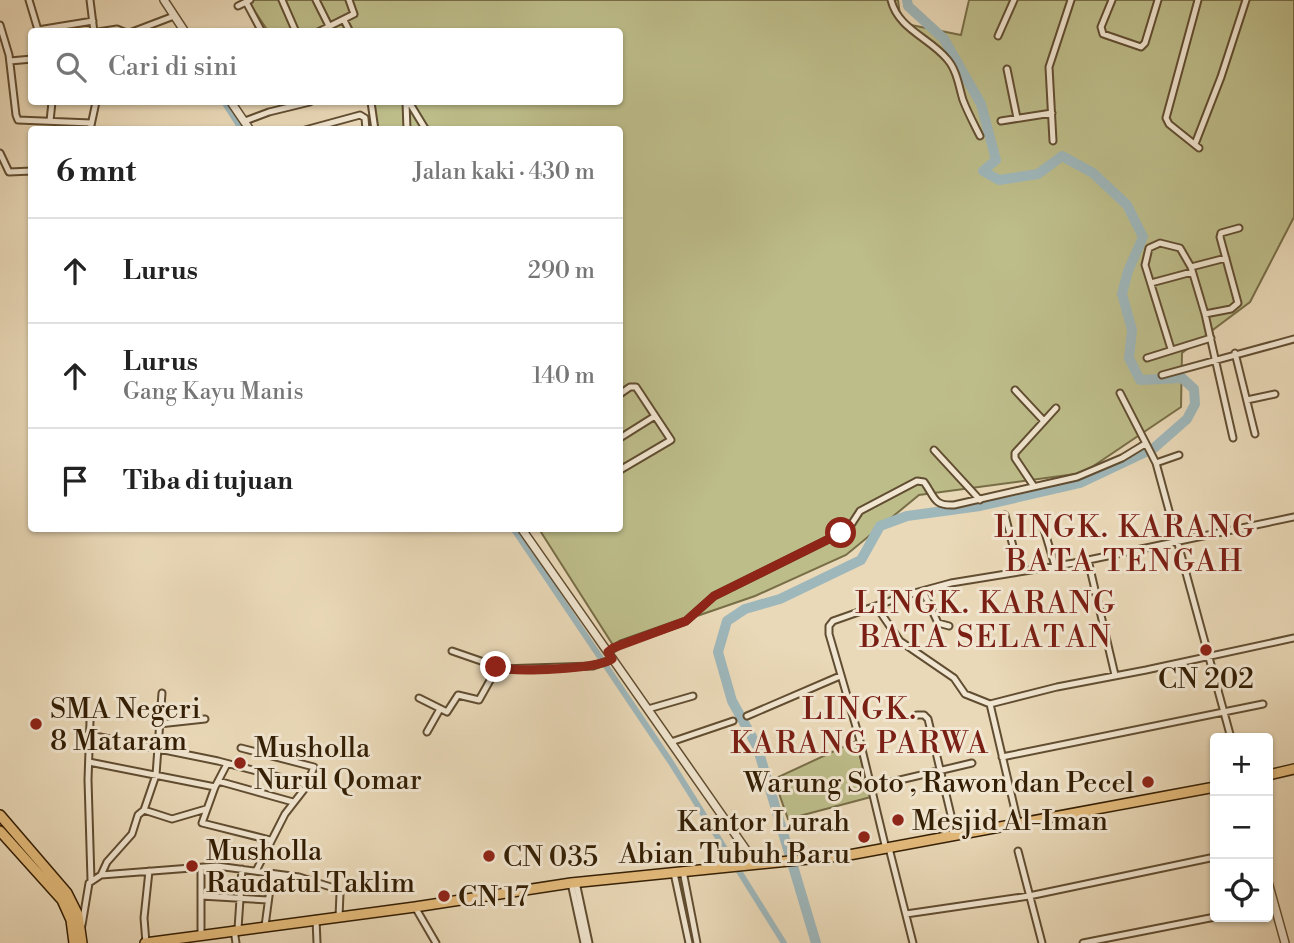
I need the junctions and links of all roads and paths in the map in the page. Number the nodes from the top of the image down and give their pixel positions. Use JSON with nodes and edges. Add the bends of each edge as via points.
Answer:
{"nodes":[{"id":1,"x":29,"y":0,"type":"edge"},
{"id":2,"x":90,"y":0,"type":"edge"},
{"id":3,"x":164,"y":0,"type":"edge"},
{"id":4,"x":282,"y":0,"type":"edge"},
{"id":5,"x":317,"y":0,"type":"edge"},
{"id":6,"x":349,"y":0,"type":"edge"},
{"id":7,"x":891,"y":0,"type":"edge"},
{"id":8,"x":1014,"y":0,"type":"edge"},
{"id":9,"x":1071,"y":0,"type":"edge"},
{"id":10,"x":1112,"y":0,"type":"edge"},
{"id":11,"x":1158,"y":0,"type":"edge"},
{"id":12,"x":1198,"y":0,"type":"edge"},
{"id":13,"x":1245,"y":0,"type":"edge"},
{"id":14,"x":248,"y":1,"type":"edge"},
{"id":15,"x":238,"y":6,"type":"dead end"},
{"id":16,"x":174,"y":16,"type":"junction"},
{"id":17,"x":344,"y":20,"type":"junction"},
{"id":18,"x":93,"y":21,"type":"junction"},
{"id":19,"x":0,"y":25,"type":"edge"},
{"id":20,"x":329,"y":26,"type":"junction"},
{"id":21,"x":37,"y":28,"type":"edge"},
{"id":22,"x":54,"y":28,"type":"edge"},
{"id":23,"x":95,"y":28,"type":"edge"},
{"id":24,"x":142,"y":28,"type":"edge"},
{"id":25,"x":182,"y":28,"type":"edge"},
{"id":26,"x":260,"y":28,"type":"edge"},
{"id":27,"x":294,"y":28,"type":"edge"},
{"id":28,"x":325,"y":28,"type":"edge"},
{"id":29,"x":348,"y":28,"type":"edge"},
{"id":30,"x":998,"y":36,"type":"dead end"},
{"id":31,"x":0,"y":58,"type":"edge"},
{"id":32,"x":10,"y":58,"type":"junction"},
{"id":33,"x":28,"y":59,"type":"edge"},
{"id":34,"x":1007,"y":69,"type":"dead end"},
{"id":35,"x":52,"y":105,"type":"edge"},
{"id":36,"x":95,"y":105,"type":"edge"},
{"id":37,"x":233,"y":105,"type":"edge"},
{"id":38,"x":300,"y":105,"type":"edge"},
{"id":39,"x":370,"y":105,"type":"edge"},
{"id":40,"x":407,"y":105,"type":"edge"},
{"id":41,"x":409,"y":105,"type":"edge"},
{"id":42,"x":1052,"y":113,"type":"junction"},
{"id":43,"x":1017,"y":118,"type":"junction"},
{"id":44,"x":50,"y":121,"type":"junction"},
{"id":45,"x":61,"y":121,"type":"junction"},
{"id":46,"x":245,"y":121,"type":"junction"},
{"id":47,"x":1001,"y":121,"type":"dead end"},
{"id":48,"x":334,"y":122,"type":"junction"},
{"id":49,"x":61,"y":126,"type":"edge"},
{"id":50,"x":90,"y":126,"type":"edge"},
{"id":51,"x":248,"y":126,"type":"edge"},
{"id":52,"x":320,"y":126,"type":"edge"},
{"id":53,"x":334,"y":126,"type":"edge"},
{"id":54,"x":365,"y":126,"type":"edge"},
{"id":55,"x":373,"y":126,"type":"edge"},
{"id":56,"x":407,"y":126,"type":"edge"},
{"id":57,"x":423,"y":126,"type":"edge"},
{"id":58,"x":980,"y":135,"type":"dead end"},
{"id":59,"x":1054,"y":141,"type":"dead end"},
{"id":60,"x":0,"y":153,"type":"edge"},
{"id":61,"x":28,"y":171,"type":"edge"},
{"id":62,"x":1239,"y":228,"type":"dead end"},
{"id":63,"x":1226,"y":258,"type":"junction"},
{"id":64,"x":1192,"y":269,"type":"junction"},
{"id":65,"x":1151,"y":283,"type":"junction"},
{"id":66,"x":1205,"y":314,"type":"junction"},
{"id":67,"x":1211,"y":338,"type":"junction"},
{"id":68,"x":1294,"y":339,"type":"edge"},
{"id":69,"x":1171,"y":349,"type":"junction"},
{"id":70,"x":1235,"y":354,"type":"junction"},
{"id":71,"x":1147,"y":358,"type":"dead end"},
{"id":72,"x":1214,"y":360,"type":"junction"},
{"id":73,"x":1161,"y":375,"type":"dead end"},
{"id":74,"x":1015,"y":390,"type":"dead end"},
{"id":75,"x":623,"y":392,"type":"edge"},
{"id":76,"x":1120,"y":393,"type":"dead end"},
{"id":77,"x":1275,"y":394,"type":"dead end"},
{"id":78,"x":1247,"y":400,"type":"junction"},
{"id":79,"x":1056,"y":408,"type":"dead end"},
{"id":80,"x":655,"y":416,"type":"junction"},
{"id":81,"x":1044,"y":420,"type":"junction"},
{"id":82,"x":1255,"y":434,"type":"dead end"},
{"id":83,"x":623,"y":436,"type":"edge"},
{"id":84,"x":1233,"y":438,"type":"dead end"},
{"id":85,"x":1146,"y":446,"type":"junction"},
{"id":86,"x":934,"y":450,"type":"dead end"},
{"id":87,"x":1179,"y":456,"type":"dead end"},
{"id":88,"x":1155,"y":460,"type":"junction"},
{"id":89,"x":623,"y":468,"type":"edge"},
{"id":90,"x":1032,"y":485,"type":"junction"},
{"id":91,"x":980,"y":500,"type":"junction"},
{"id":92,"x":1005,"y":515,"type":"dead end"},
{"id":93,"x":1294,"y":517,"type":"edge"},
{"id":94,"x":1043,"y":526,"type":"dead end"},
{"id":95,"x":525,"y":532,"type":"edge"},
{"id":96,"x":1178,"y":541,"type":"junction"},
{"id":97,"x":1088,"y":560,"type":"junction"},
{"id":98,"x":1055,"y":566,"type":"junction"},
{"id":99,"x":1019,"y":570,"type":"junction"},
{"id":100,"x":923,"y":591,"type":"junction"},
{"id":101,"x":876,"y":606,"type":"junction"},
{"id":102,"x":949,"y":626,"type":"dead end"},
{"id":103,"x":1294,"y":638,"type":"edge"},
{"id":104,"x":452,"y":651,"type":"dead end"},
{"id":105,"x":1210,"y":657,"type":"junction"},
{"id":106,"x":607,"y":660,"type":"junction"},
{"id":107,"x":498,"y":668,"type":"junction"},
{"id":108,"x":1115,"y":675,"type":"junction"},
{"id":109,"x":840,"y":676,"type":"junction"},
{"id":110,"x":162,"y":693,"type":"dead end"},
{"id":111,"x":693,"y":696,"type":"dead end"},
{"id":112,"x":419,"y":698,"type":"dead end"},
{"id":113,"x":990,"y":704,"type":"junction"},
{"id":114,"x":1263,"y":704,"type":"dead end"},
{"id":115,"x":440,"y":709,"type":"junction"},
{"id":116,"x":648,"y":709,"type":"junction"},
{"id":117,"x":1225,"y":713,"type":"junction"},
{"id":118,"x":917,"y":715,"type":"dead end"},
{"id":119,"x":747,"y":716,"type":"dead end"},
{"id":120,"x":205,"y":719,"type":"dead end"},
{"id":121,"x":90,"y":721,"type":"dead end"},
{"id":122,"x":733,"y":721,"type":"dead end"},
{"id":123,"x":159,"y":724,"type":"junction"},
{"id":124,"x":427,"y":732,"type":"dead end"},
{"id":125,"x":1230,"y":733,"type":"edge"},
{"id":126,"x":90,"y":735,"type":"junction"},
{"id":127,"x":671,"y":742,"type":"junction"},
{"id":128,"x":241,"y":748,"type":"dead end"},
{"id":129,"x":158,"y":749,"type":"junction"},
{"id":130,"x":1002,"y":757,"type":"junction"},
{"id":131,"x":89,"y":762,"type":"junction"},
{"id":132,"x":972,"y":763,"type":"dead end"},
{"id":133,"x":227,"y":764,"type":"junction"},
{"id":134,"x":942,"y":769,"type":"junction"},
{"id":135,"x":1294,"y":769,"type":"edge"},
{"id":136,"x":1273,"y":774,"type":"edge"},
{"id":137,"x":156,"y":775,"type":"junction"},
{"id":138,"x":217,"y":784,"type":"junction"},
{"id":139,"x":306,"y":787,"type":"junction"},
{"id":140,"x":870,"y":787,"type":"junction"},
{"id":141,"x":1210,"y":787,"type":"edge"},
{"id":142,"x":293,"y":802,"type":"junction"},
{"id":143,"x":206,"y":809,"type":"junction"},
{"id":144,"x":144,"y":810,"type":"junction"},
{"id":145,"x":0,"y":815,"type":"edge"},
{"id":146,"x":1018,"y":823,"type":"junction"},
{"id":147,"x":0,"y":831,"type":"edge"},
{"id":148,"x":956,"y":836,"type":"junction"},
{"id":149,"x":270,"y":840,"type":"junction"},
{"id":150,"x":888,"y":848,"type":"junction"},
{"id":151,"x":1018,"y":851,"type":"dead end"},
{"id":152,"x":1210,"y":858,"type":"edge"},
{"id":153,"x":757,"y":864,"type":"junction"},
{"id":154,"x":201,"y":868,"type":"junction"},
{"id":155,"x":242,"y":869,"type":"junction"},
{"id":156,"x":149,"y":871,"type":"junction"},
{"id":157,"x":256,"y":871,"type":"junction"},
{"id":158,"x":678,"y":872,"type":"junction"},
{"id":159,"x":272,"y":874,"type":"junction"},
{"id":160,"x":101,"y":875,"type":"junction"},
{"id":161,"x":91,"y":880,"type":"junction"},
{"id":162,"x":574,"y":882,"type":"junction"},
{"id":163,"x":201,"y":896,"type":"junction"},
{"id":164,"x":1029,"y":896,"type":"junction"},
{"id":165,"x":241,"y":898,"type":"junction"},
{"id":166,"x":268,"y":900,"type":"junction"},
{"id":167,"x":415,"y":907,"type":"junction"},
{"id":168,"x":1273,"y":911,"type":"edge"},
{"id":169,"x":906,"y":914,"type":"junction"},
{"id":170,"x":339,"y":916,"type":"junction"},
{"id":171,"x":1210,"y":917,"type":"edge"},
{"id":172,"x":316,"y":919,"type":"junction"},
{"id":173,"x":265,"y":926,"type":"junction"},
{"id":174,"x":236,"y":930,"type":"junction"},
{"id":175,"x":207,"y":937,"type":"edge"},
{"id":176,"x":79,"y":941,"type":"edge"},
{"id":177,"x":146,"y":943,"type":"edge"},
{"id":178,"x":236,"y":943,"type":"edge"},
{"id":179,"x":317,"y":943,"type":"edge"},
{"id":180,"x":436,"y":943,"type":"edge"},
{"id":181,"x":586,"y":943,"type":"edge"},
{"id":182,"x":689,"y":943,"type":"edge"},
{"id":183,"x":697,"y":943,"type":"edge"},
{"id":184,"x":913,"y":943,"type":"edge"},
{"id":185,"x":1042,"y":943,"type":"edge"},
{"id":186,"x":1083,"y":943,"type":"edge"},
{"id":187,"x":1284,"y":943,"type":"edge"}],
"edges":[{"from":1,"to":21,"type":"street"},
{"from":2,"to":18,"type":"street"},
{"from":3,"to":16,"type":"street"},
{"from":4,"to":27,"type":"street"},
{"from":5,"to":20,"type":"street"},
{"from":6,"to":17,"type":"street","via":[[355,13]]},
{"from":7,"to":58,"type":"street","via":[[907,27],[951,64]]},
{"from":8,"to":30,"type":"street"},
{"from":9,"to":42,"type":"street","via":[[1049,67]]},
{"from":10,"to":11,"type":"street","via":[[1102,34],[1143,46]]},
{"from":12,"to":13,"type":"street","via":[[1166,118],[1197,146]]},
{"from":14,"to":15,"type":"street"},
{"from":14,"to":26,"type":"street"},
{"from":16,"to":24,"type":"street"},
{"from":16,"to":25,"type":"street"},
{"from":17,"to":20,"type":"street"},
{"from":17,"to":29,"type":"street"},
{"from":18,"to":22,"type":"street"},
{"from":18,"to":23,"type":"street"},
{"from":19,"to":32,"type":"street"},
{"from":20,"to":28,"type":"street"},
{"from":31,"to":32,"type":"street"},
{"from":32,"to":33,"type":"street"},
{"from":32,"to":44,"type":"street","via":[[17,118]]},
{"from":34,"to":43,"type":"street"},
{"from":35,"to":44,"type":"street"},
{"from":36,"to":50,"type":"street"},
{"from":37,"to":46,"type":"street"},
{"from":38,"to":46,"type":"street"},
{"from":39,"to":55,"type":"street"},
{"from":40,"to":56,"type":"street"},
{"from":41,"to":57,"type":"street"},
{"from":42,"to":43,"type":"street"},
{"from":42,"to":59,"type":"street"},
{"from":43,"to":47,"type":"street"},
{"from":44,"to":45,"type":"street"},
{"from":45,"to":49,"type":"street"},
{"from":45,"to":50,"type":"street"},
{"from":46,"to":51,"type":"street"},
{"from":48,"to":52,"type":"street"},
{"from":48,"to":53,"type":"street"},
{"from":48,"to":54,"type":"street","via":[[363,116]]},
{"from":60,"to":61,"type":"street","via":[[9,172]]},
{"from":62,"to":63,"type":"street","via":[[1220,235]]},
{"from":63,"to":64,"type":"street"},
{"from":63,"to":66,"type":"street","via":[[1238,303]]},
{"from":64,"to":65,"type":"street"},
{"from":64,"to":65,"type":"street","via":[[1180,248],[1153,244],[1145,265]]},
{"from":64,"to":66,"type":"street"},
{"from":65,"to":69,"type":"street"},
{"from":66,"to":67,"type":"street"},
{"from":67,"to":69,"type":"street"},
{"from":67,"to":72,"type":"street"},
{"from":68,"to":70,"type":"street"},
{"from":69,"to":71,"type":"street"},
{"from":70,"to":72,"type":"street"},
{"from":70,"to":78,"type":"street"},
{"from":72,"to":73,"type":"street"},
{"from":72,"to":84,"type":"street"},
{"from":74,"to":81,"type":"street"},
{"from":75,"to":80,"type":"street","via":[[636,387]]},
{"from":76,"to":85,"type":"street"},
{"from":77,"to":78,"type":"street"},
{"from":78,"to":82,"type":"street"},
{"from":79,"to":81,"type":"street"},
{"from":80,"to":83,"type":"street"},
{"from":80,"to":89,"type":"street","via":[[670,442]]},
{"from":81,"to":90,"type":"street","via":[[1014,455]]},
{"from":85,"to":88,"type":"street"},
{"from":85,"to":90,"type":"street","via":[[1089,473]]},
{"from":86,"to":91,"type":"street"},
{"from":87,"to":88,"type":"street"},
{"from":88,"to":96,"type":"street"},
{"from":90,"to":91,"type":"street"},
{"from":91,"to":106,"type":"street","via":[[942,505],[924,482],[917,481],[860,511],[841,533],[714,596],[686,621],[621,644]]},
{"from":92,"to":99,"type":"street"},
{"from":93,"to":96,"type":"street"},
{"from":94,"to":98,"type":"street"},
{"from":95,"to":106,"type":"street"},
{"from":96,"to":97,"type":"street"},
{"from":96,"to":105,"type":"street"},
{"from":97,"to":98,"type":"street"},
{"from":97,"to":108,"type":"street"},
{"from":98,"to":99,"type":"street"},
{"from":99,"to":100,"type":"street"},
{"from":100,"to":101,"type":"street"},
{"from":100,"to":102,"type":"street","via":[[937,624]]},
{"from":101,"to":109,"type":"street","via":[[831,622],[829,632]]},
{"from":101,"to":113,"type":"street","via":[[900,641],[954,677],[965,694]]},
{"from":103,"to":105,"type":"street"},
{"from":104,"to":107,"type":"street"},
{"from":105,"to":108,"type":"street"},
{"from":105,"to":117,"type":"street"},
{"from":106,"to":107,"type":"street","via":[[546,668]]},
{"from":106,"to":116,"type":"street"},
{"from":107,"to":115,"type":"street","via":[[480,699],[458,695],[448,711]]},
{"from":108,"to":113,"type":"street"},
{"from":109,"to":119,"type":"street"},
{"from":109,"to":140,"type":"street"},
{"from":110,"to":123,"type":"street"},
{"from":111,"to":116,"type":"street"},
{"from":112,"to":115,"type":"street"},
{"from":113,"to":130,"type":"street"},
{"from":114,"to":117,"type":"street"},
{"from":115,"to":124,"type":"street"},
{"from":116,"to":127,"type":"street"},
{"from":117,"to":125,"type":"street"},
{"from":117,"to":130,"type":"street"},
{"from":118,"to":134,"type":"street","via":[[928,719]]},
{"from":120,"to":123,"type":"street"},
{"from":121,"to":126,"type":"street"},
{"from":122,"to":127,"type":"street"},
{"from":123,"to":129,"type":"street"},
{"from":126,"to":129,"type":"street"},
{"from":126,"to":131,"type":"street"},
{"from":127,"to":153,"type":"street"},
{"from":128,"to":139,"type":"street","via":[[313,766]]},
{"from":129,"to":133,"type":"street"},
{"from":129,"to":137,"type":"street"},
{"from":130,"to":146,"type":"street"},
{"from":131,"to":137,"type":"street"},
{"from":131,"to":161,"type":"street"},
{"from":132,"to":134,"type":"street"},
{"from":133,"to":138,"type":"street"},
{"from":133,"to":139,"type":"street"},
{"from":134,"to":140,"type":"street"},
{"from":134,"to":148,"type":"street"},
{"from":135,"to":136,"type":"main road"},
{"from":137,"to":138,"type":"street"},
{"from":137,"to":144,"type":"street"},
{"from":138,"to":142,"type":"street"},
{"from":138,"to":143,"type":"street"},
{"from":139,"to":142,"type":"street"},
{"from":140,"to":150,"type":"street"},
{"from":141,"to":146,"type":"main road"},
{"from":142,"to":149,"type":"street"},
{"from":143,"to":144,"type":"street","via":[[172,820]]},
{"from":143,"to":149,"type":"street","via":[[204,824]]},
{"from":144,"to":160,"type":"street"},
{"from":145,"to":176,"type":"main road","via":[[67,893],[78,915]]},
{"from":146,"to":148,"type":"main road"},
{"from":147,"to":176,"type":"main road","via":[[62,900]]},
{"from":148,"to":150,"type":"main road"},
{"from":149,"to":157,"type":"street"},
{"from":150,"to":153,"type":"main road"},
{"from":150,"to":169,"type":"street"},
{"from":151,"to":164,"type":"street"},
{"from":152,"to":164,"type":"street"},
{"from":153,"to":158,"type":"main road"},
{"from":154,"to":155,"type":"street"},
{"from":154,"to":156,"type":"street"},
{"from":154,"to":163,"type":"street"},
{"from":155,"to":157,"type":"street"},
{"from":155,"to":165,"type":"street"},
{"from":156,"to":160,"type":"street"},
{"from":156,"to":177,"type":"street"},
{"from":157,"to":159,"type":"street"},
{"from":158,"to":162,"type":"main road"},
{"from":158,"to":182,"type":"street"},
{"from":158,"to":183,"type":"street"},
{"from":159,"to":166,"type":"street"},
{"from":159,"to":170,"type":"street","via":[[299,877],[340,891]]},
{"from":160,"to":161,"type":"street"},
{"from":161,"to":176,"type":"street"},
{"from":162,"to":167,"type":"main road"},
{"from":162,"to":181,"type":"street"},
{"from":163,"to":165,"type":"street"},
{"from":163,"to":175,"type":"street"},
{"from":164,"to":169,"type":"street"},
{"from":164,"to":185,"type":"street"},
{"from":165,"to":166,"type":"street"},
{"from":165,"to":174,"type":"street"},
{"from":166,"to":173,"type":"street"},
{"from":167,"to":170,"type":"main road"},
{"from":167,"to":180,"type":"street"},
{"from":168,"to":187,"type":"street"},
{"from":169,"to":184,"type":"street"},
{"from":170,"to":172,"type":"main road"},
{"from":171,"to":186,"type":"street"},
{"from":172,"to":173,"type":"main road"},
{"from":172,"to":179,"type":"street"},
{"from":173,"to":174,"type":"main road"},
{"from":174,"to":175,"type":"main road"},
{"from":174,"to":178,"type":"street"},
{"from":175,"to":177,"type":"main road"}]}
